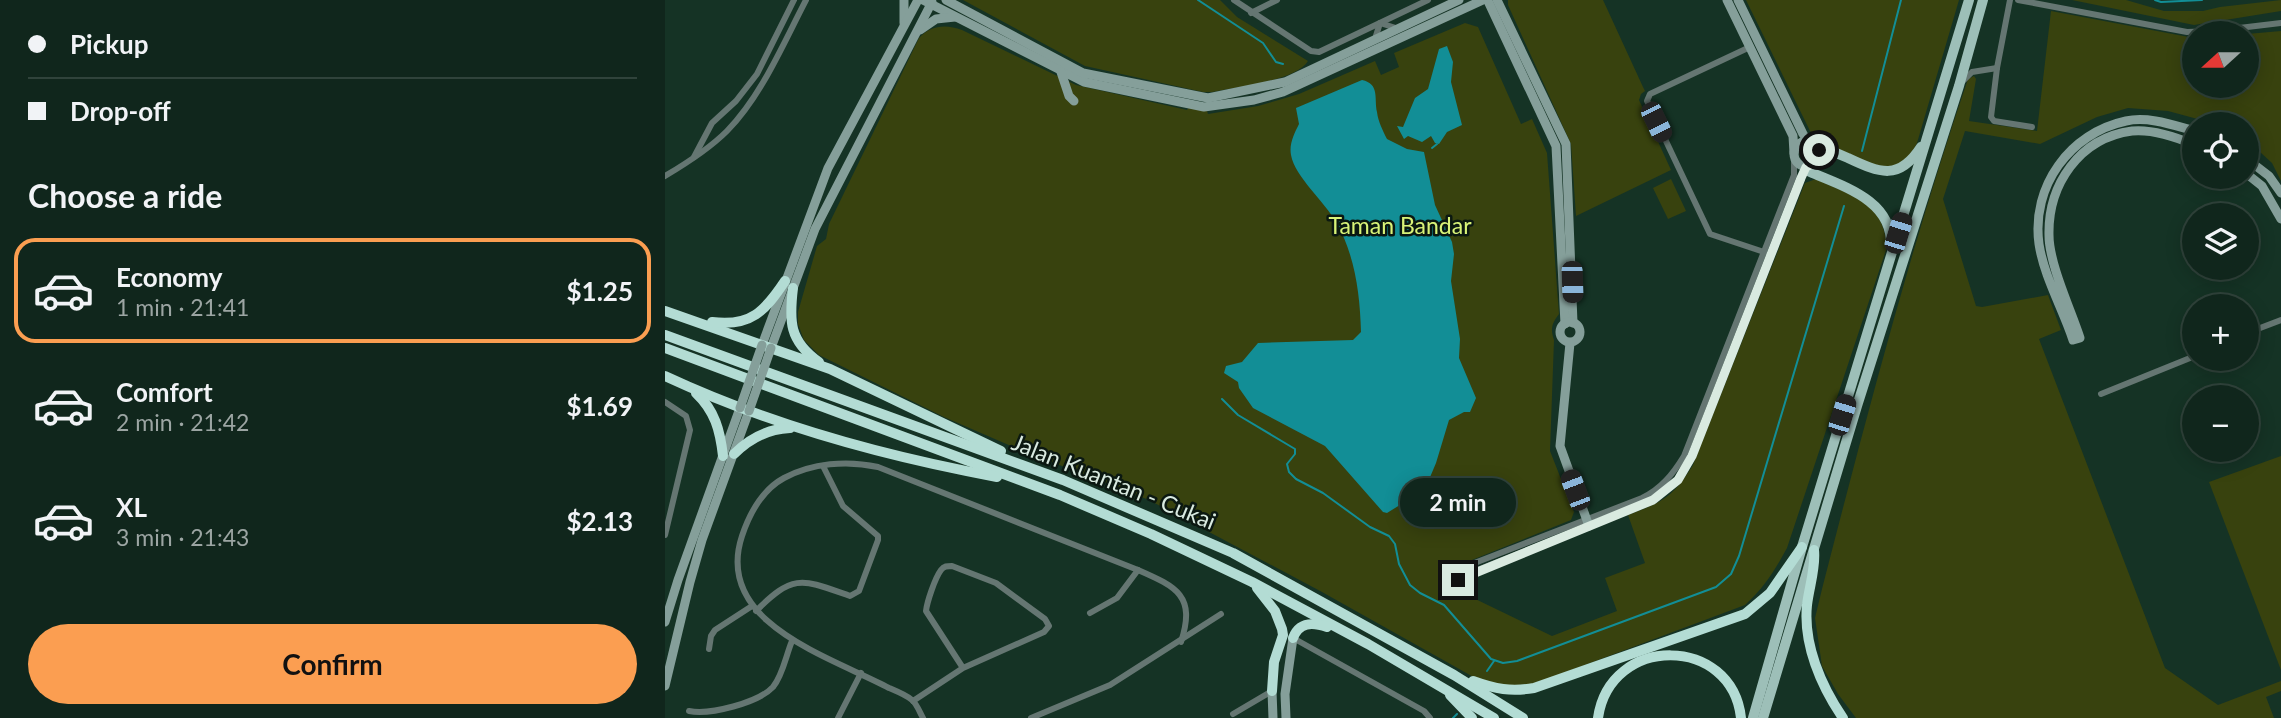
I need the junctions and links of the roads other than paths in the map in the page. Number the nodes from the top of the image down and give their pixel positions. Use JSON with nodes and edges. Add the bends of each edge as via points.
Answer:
{"nodes":[{"id":1,"x":794,"y":0,"type":"edge"},
{"id":2,"x":806,"y":0,"type":"edge"},
{"id":3,"x":904,"y":0,"type":"edge"},
{"id":4,"x":946,"y":0,"type":"edge"},
{"id":5,"x":1234,"y":0,"type":"edge"},
{"id":6,"x":1277,"y":0,"type":"edge"},
{"id":7,"x":1428,"y":0,"type":"edge"},
{"id":8,"x":1459,"y":0,"type":"edge"},
{"id":9,"x":1489,"y":0,"type":"edge"},
{"id":10,"x":1727,"y":0,"type":"edge"},
{"id":11,"x":1738,"y":0,"type":"edge"},
{"id":12,"x":1969,"y":0,"type":"edge"},
{"id":13,"x":1983,"y":0,"type":"edge"},
{"id":14,"x":2010,"y":0,"type":"edge"},
{"id":15,"x":2018,"y":0,"type":"edge"},
{"id":16,"x":926,"y":1,"type":"edge"},
{"id":17,"x":959,"y":4,"type":"edge"},
{"id":18,"x":1251,"y":13,"type":"junction"},
{"id":19,"x":966,"y":21,"type":"junction"},
{"id":20,"x":1380,"y":23,"type":"junction"},
{"id":21,"x":2281,"y":23,"type":"edge"},
{"id":22,"x":1399,"y":29,"type":"junction"},
{"id":23,"x":902,"y":31,"type":"junction"},
{"id":24,"x":913,"y":40,"type":"junction"},
{"id":25,"x":1750,"y":40,"type":"junction"},
{"id":26,"x":1374,"y":41,"type":"junction"},
{"id":27,"x":1968,"y":53,"type":"junction"},
{"id":28,"x":1997,"y":68,"type":"junction"},
{"id":29,"x":1980,"y":69,"type":"junction"},
{"id":30,"x":1061,"y":72,"type":"junction"},
{"id":31,"x":1959,"y":86,"type":"junction"},
{"id":32,"x":1074,"y":101,"type":"dead end"},
{"id":33,"x":712,"y":123,"type":"junction"},
{"id":34,"x":2032,"y":127,"type":"dead end"},
{"id":35,"x":2182,"y":128,"type":"edge"},
{"id":36,"x":724,"y":134,"type":"junction"},
{"id":37,"x":1927,"y":136,"type":"junction"},
{"id":38,"x":2182,"y":140,"type":"edge"},
{"id":39,"x":1810,"y":141,"type":"junction"},
{"id":40,"x":1794,"y":155,"type":"junction"},
{"id":41,"x":693,"y":158,"type":"junction"},
{"id":42,"x":1807,"y":167,"type":"junction"},
{"id":43,"x":2259,"y":168,"type":"edge"},
{"id":44,"x":1816,"y":174,"type":"junction"},
{"id":45,"x":665,"y":176,"type":"edge"},
{"id":46,"x":1801,"y":178,"type":"junction"},
{"id":47,"x":2259,"y":184,"type":"edge"},
{"id":48,"x":2281,"y":193,"type":"edge"},
{"id":49,"x":2281,"y":219,"type":"edge"},
{"id":50,"x":1764,"y":251,"type":"junction"},
{"id":51,"x":1891,"y":257,"type":"junction"},
{"id":52,"x":1763,"y":262,"type":"junction"},
{"id":53,"x":789,"y":284,"type":"junction"},
{"id":54,"x":665,"y":311,"type":"edge"},
{"id":55,"x":695,"y":320,"type":"junction"},
{"id":56,"x":2281,"y":320,"type":"edge"},
{"id":57,"x":1569,"y":323,"type":"junction"},
{"id":58,"x":2259,"y":328,"type":"edge"},
{"id":59,"x":665,"y":335,"type":"edge"},
{"id":60,"x":1570,"y":343,"type":"junction"},
{"id":61,"x":767,"y":346,"type":"junction"},
{"id":62,"x":665,"y":348,"type":"edge"},
{"id":63,"x":2182,"y":361,"type":"edge"},
{"id":64,"x":830,"y":369,"type":"junction"},
{"id":65,"x":665,"y":376,"type":"edge"},
{"id":66,"x":1713,"y":381,"type":"junction"},
{"id":67,"x":1720,"y":384,"type":"junction"},
{"id":68,"x":685,"y":385,"type":"junction"},
{"id":69,"x":2101,"y":394,"type":"dead end"},
{"id":70,"x":665,"y":402,"type":"edge"},
{"id":71,"x":745,"y":410,"type":"junction"},
{"id":72,"x":804,"y":429,"type":"junction"},
{"id":73,"x":729,"y":455,"type":"junction"},
{"id":74,"x":823,"y":466,"type":"junction"},
{"id":75,"x":1031,"y":469,"type":"junction"},
{"id":76,"x":1027,"y":483,"type":"junction"},
{"id":77,"x":1588,"y":522,"type":"junction"},
{"id":78,"x":665,"y":535,"type":"edge"},
{"id":79,"x":1802,"y":547,"type":"junction"},
{"id":80,"x":1814,"y":550,"type":"junction"},
{"id":81,"x":1138,"y":570,"type":"junction"},
{"id":82,"x":1252,"y":582,"type":"junction"},
{"id":83,"x":754,"y":609,"type":"junction"},
{"id":84,"x":1090,"y":613,"type":"dead end"},
{"id":85,"x":1221,"y":614,"type":"dead end"},
{"id":86,"x":665,"y":622,"type":"edge"},
{"id":87,"x":1293,"y":638,"type":"junction"},
{"id":88,"x":792,"y":641,"type":"junction"},
{"id":89,"x":1181,"y":642,"type":"junction"},
{"id":90,"x":1368,"y":644,"type":"junction"},
{"id":91,"x":709,"y":649,"type":"dead end"},
{"id":92,"x":963,"y":668,"type":"junction"},
{"id":93,"x":861,"y":673,"type":"junction"},
{"id":94,"x":1454,"y":675,"type":"junction"},
{"id":95,"x":665,"y":686,"type":"edge"},
{"id":96,"x":1441,"y":686,"type":"junction"},
{"id":97,"x":1272,"y":691,"type":"junction"},
{"id":98,"x":913,"y":701,"type":"junction"},
{"id":99,"x":689,"y":711,"type":"dead end"},
{"id":100,"x":1233,"y":714,"type":"dead end"},
{"id":101,"x":838,"y":718,"type":"edge"},
{"id":102,"x":923,"y":718,"type":"edge"},
{"id":103,"x":1031,"y":718,"type":"edge"},
{"id":104,"x":1273,"y":718,"type":"edge"},
{"id":105,"x":1286,"y":718,"type":"edge"},
{"id":106,"x":1430,"y":718,"type":"edge"},
{"id":107,"x":1472,"y":718,"type":"edge"},
{"id":108,"x":1493,"y":718,"type":"edge"},
{"id":109,"x":1523,"y":718,"type":"edge"},
{"id":110,"x":1598,"y":718,"type":"edge"},
{"id":111,"x":1741,"y":718,"type":"edge"},
{"id":112,"x":1752,"y":718,"type":"edge"},
{"id":113,"x":1763,"y":718,"type":"edge"},
{"id":114,"x":1843,"y":718,"type":"edge"}],
"edges":[{"from":1,"to":33,"type":"street","via":[[752,81]]},
{"from":2,"to":36,"type":"street","via":[[770,69]]},
{"from":3,"to":23,"type":"street"},
{"from":4,"to":17,"type":"street"},
{"from":5,"to":18,"type":"street"},
{"from":6,"to":18,"type":"street"},
{"from":7,"to":20,"type":"street"},
{"from":8,"to":22,"type":"street"},
{"from":9,"to":30,"type":"street","via":[[1293,89],[1228,105],[1200,106],[1084,82]]},
{"from":9,"to":57,"type":"street","via":[[1561,145]]},
{"from":10,"to":25,"type":"street"},
{"from":11,"to":25,"type":"street"},
{"from":12,"to":37,"type":"main road"},
{"from":13,"to":27,"type":"main road"},
{"from":14,"to":28,"type":"street"},
{"from":15,"to":21,"type":"street","via":[[2187,32]]},
{"from":16,"to":19,"type":"street"},
{"from":16,"to":23,"type":"street"},
{"from":16,"to":24,"type":"street"},
{"from":17,"to":26,"type":"street","via":[[1086,74],[1203,98],[1282,83]]},
{"from":18,"to":20,"type":"street","via":[[1319,52]]},
{"from":19,"to":24,"type":"street","via":[[953,16],[936,19]]},
{"from":19,"to":30,"type":"street"},
{"from":20,"to":22,"type":"street"},
{"from":20,"to":26,"type":"street"},
{"from":22,"to":26,"type":"street"},
{"from":23,"to":53,"type":"street","via":[[834,153]]},
{"from":24,"to":53,"type":"street"},
{"from":25,"to":39,"type":"street"},
{"from":25,"to":40,"type":"street","via":[[1793,136]]},
{"from":25,"to":50,"type":"street","via":[[1650,94],[1647,101],[1710,234]]},
{"from":27,"to":29,"type":"street"},
{"from":27,"to":31,"type":"main road"},
{"from":28,"to":29,"type":"street"},
{"from":28,"to":34,"type":"street","via":[[1991,117]]},
{"from":29,"to":31,"type":"street"},
{"from":30,"to":32,"type":"street"},
{"from":31,"to":80,"type":"main road"},
{"from":33,"to":36,"type":"street"},
{"from":33,"to":41,"type":"street"},
{"from":35,"to":38,"type":"street","via":[[2127,121],[2091,134],[2065,156],[2049,179],[2041,200],[2039,244],[2077,339],[2049,238],[2049,217],[2061,179],[2087,149],[2103,139],[2133,131]]},
{"from":36,"to":41,"type":"street"},
{"from":37,"to":39,"type":"main road","via":[[1906,165],[1887,172],[1874,171]]},
{"from":37,"to":51,"type":"main road"},
{"from":39,"to":40,"type":"street","via":[[1800,143]]},
{"from":39,"to":42,"type":"street","via":[[1820,154],[1817,162]]},
{"from":40,"to":42,"type":"street"},
{"from":40,"to":50,"type":"street","via":[[1794,176]]},
{"from":41,"to":45,"type":"street"},
{"from":42,"to":44,"type":"main road"},
{"from":42,"to":46,"type":"street"},
{"from":43,"to":48,"type":"street"},
{"from":44,"to":46,"type":"main road"},
{"from":44,"to":51,"type":"main road","via":[[1876,205],[1890,228]]},
{"from":46,"to":52,"type":"street"},
{"from":47,"to":49,"type":"street"},
{"from":50,"to":52,"type":"street"},
{"from":51,"to":79,"type":"main road"},
{"from":52,"to":66,"type":"street"},
{"from":52,"to":67,"type":"street"},
{"from":53,"to":55,"type":"highway","via":[[754,317],[734,323]]},
{"from":53,"to":61,"type":"street"},
{"from":53,"to":64,"type":"highway","via":[[797,341]]},
{"from":54,"to":55,"type":"highway"},
{"from":55,"to":61,"type":"highway"},
{"from":56,"to":58,"type":"street"},
{"from":57,"to":60,"type":"street","via":[[1560,334]]},
{"from":57,"to":60,"type":"street","via":[[1578,326],[1580,334]]},
{"from":59,"to":75,"type":"highway","name":"Jalan Kuantan - Cukai"},
{"from":60,"to":77,"type":"street","via":[[1560,451]]},
{"from":61,"to":64,"type":"highway"},
{"from":61,"to":71,"type":"street","bridge":true},
{"from":62,"to":76,"type":"highway","name":"Jalan Kuantan - Cukai"},
{"from":63,"to":69,"type":"street"},
{"from":64,"to":75,"type":"highway"},
{"from":65,"to":68,"type":"highway"},
{"from":66,"to":67,"type":"street"},
{"from":66,"to":77,"type":"street","via":[[1684,456],[1671,475],[1647,495]]},
{"from":67,"to":77,"type":"street","via":[[1678,480],[1653,500]]},
{"from":68,"to":71,"type":"highway"},
{"from":68,"to":73,"type":"highway","via":[[712,411]]},
{"from":70,"to":78,"type":"street","via":[[685,416],[690,430]]},
{"from":71,"to":72,"type":"highway"},
{"from":71,"to":73,"type":"street"},
{"from":72,"to":73,"type":"highway","via":[[771,430]]},
{"from":72,"to":76,"type":"highway","via":[[852,445]]},
{"from":73,"to":86,"type":"street"},
{"from":73,"to":95,"type":"street","via":[[690,582]]},
{"from":74,"to":81,"type":"street","via":[[878,467]]},
{"from":74,"to":83,"type":"street","via":[[781,480],[761,496],[753,510],[738,555],[740,580]]},
{"from":74,"to":83,"type":"street","via":[[842,506],[878,536],[859,591],[850,596],[800,582],[782,588]]},
{"from":75,"to":94,"type":"highway","name":"Jalan Kuantan - Cukai","via":[[1233,553]]},
{"from":76,"to":82,"type":"highway","name":"Jalan Kuantan - Cukai"},
{"from":77,"to":77,"type":"street","via":[[1458,580],[1454,578],[1454,571]]},
{"from":79,"to":94,"type":"highway","via":[[1770,593],[1745,614],[1727,621],[1534,688],[1500,690]]},
{"from":79,"to":112,"type":"main road"},
{"from":80,"to":113,"type":"main road"},
{"from":80,"to":114,"type":"highway","via":[[1807,628],[1821,679]]},
{"from":81,"to":84,"type":"street","via":[[1117,598]]},
{"from":81,"to":89,"type":"street","via":[[1168,583],[1181,596],[1187,614]]},
{"from":82,"to":90,"type":"highway","name":"Jalan Kuantan - Cukai"},
{"from":82,"to":97,"type":"highway","via":[[1275,611],[1282,629]]},
{"from":83,"to":88,"type":"street"},
{"from":83,"to":91,"type":"street","via":[[715,630]]},
{"from":85,"to":89,"type":"street"},
{"from":87,"to":90,"type":"highway","via":[[1299,628],[1313,624]]},
{"from":87,"to":105,"type":"street"},
{"from":87,"to":106,"type":"street"},
{"from":88,"to":93,"type":"street"},
{"from":88,"to":99,"type":"street","via":[[777,681],[767,692],[721,710]]},
{"from":89,"to":103,"type":"street","via":[[1110,685]]},
{"from":90,"to":96,"type":"highway","name":"Jalan Kuantan - Cukai"},
{"from":92,"to":92,"type":"street","via":[[1049,626],[996,583],[946,566],[926,611]]},
{"from":92,"to":98,"type":"street"},
{"from":93,"to":98,"type":"street"},
{"from":93,"to":101,"type":"street"},
{"from":94,"to":109,"type":"highway","name":"Jalan Kuantan - Cukai"},
{"from":96,"to":107,"type":"highway"},
{"from":96,"to":108,"type":"highway","name":"Jalan Kuantan - Cukai"},
{"from":97,"to":100,"type":"street"},
{"from":97,"to":104,"type":"street"},
{"from":98,"to":102,"type":"street"},
{"from":110,"to":111,"type":"highway","via":[[1603,698],[1616,678],[1634,664],[1664,654],[1684,656],[1714,669],[1736,698]]}]}
